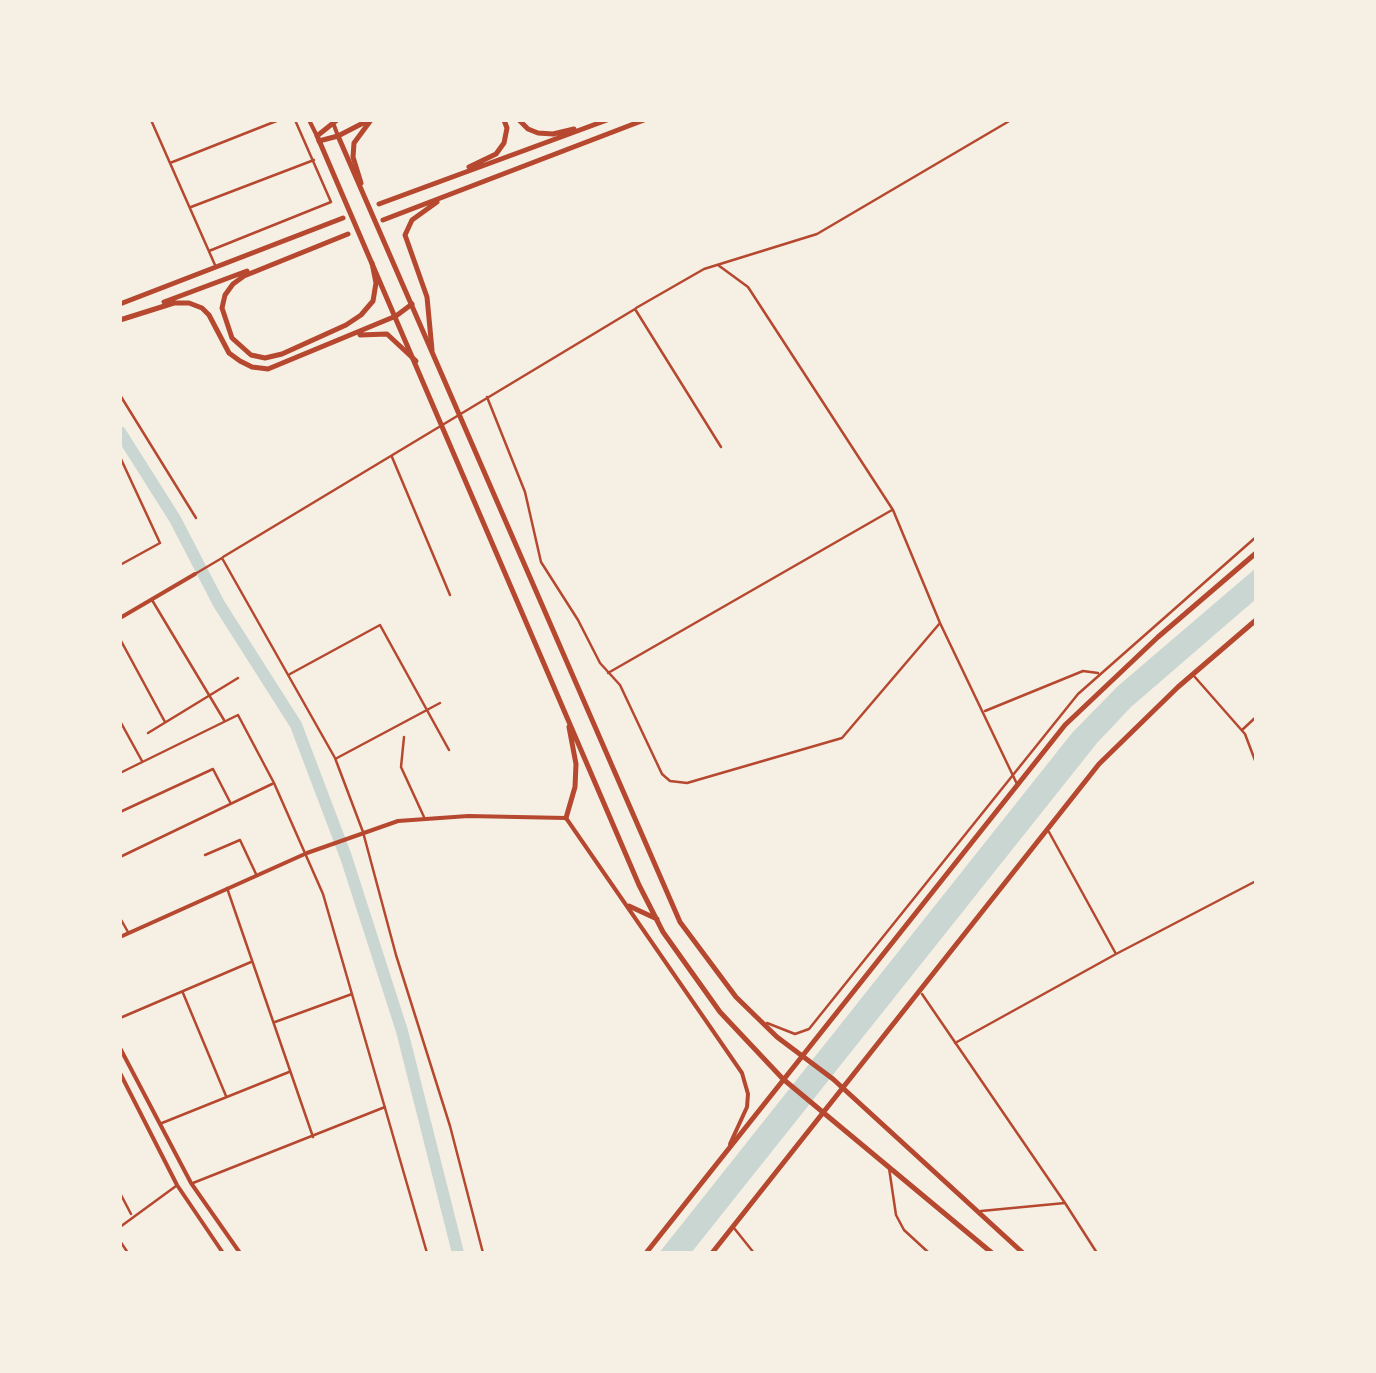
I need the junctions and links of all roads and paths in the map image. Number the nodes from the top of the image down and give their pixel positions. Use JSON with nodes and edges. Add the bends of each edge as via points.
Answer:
{"nodes":[{"id":1,"x":151,"y":120,"type":"edge"},
{"id":2,"x":279,"y":120,"type":"edge"},
{"id":3,"x":296,"y":120,"type":"edge"},
{"id":4,"x":309,"y":120,"type":"edge"},
{"id":5,"x":370,"y":120,"type":"edge"},
{"id":6,"x":504,"y":120,"type":"edge"},
{"id":7,"x":520,"y":120,"type":"edge"},
{"id":8,"x":606,"y":120,"type":"edge"},
{"id":9,"x":644,"y":120,"type":"edge"},
{"id":10,"x":1012,"y":120,"type":"edge"},
{"id":11,"x":334,"y":121,"type":"edge"},
{"id":12,"x":338,"y":136,"type":"junction"},
{"id":13,"x":318,"y":138,"type":"junction"},
{"id":14,"x":314,"y":160,"type":"junction"},
{"id":15,"x":170,"y":163,"type":"junction"},
{"id":16,"x":361,"y":183,"type":"junction"},
{"id":17,"x":465,"y":188,"type":"junction"},
{"id":18,"x":421,"y":189,"type":"junction"},
{"id":19,"x":378,"y":204,"type":"dead end"},
{"id":20,"x":190,"y":208,"type":"junction"},
{"id":21,"x":342,"y":218,"type":"dead end"},
{"id":22,"x":383,"y":220,"type":"dead end"},
{"id":23,"x":208,"y":250,"type":"junction"},
{"id":24,"x":372,"y":263,"type":"junction"},
{"id":25,"x":718,"y":264,"type":"junction"},
{"id":26,"x":216,"y":266,"type":"junction"},
{"id":27,"x":120,"y":304,"type":"edge"},
{"id":28,"x":412,"y":304,"type":"junction"},
{"id":29,"x":635,"y":308,"type":"junction"},
{"id":30,"x":396,"y":316,"type":"junction"},
{"id":31,"x":120,"y":319,"type":"edge"},
{"id":32,"x":343,"y":339,"type":"junction"},
{"id":33,"x":432,"y":350,"type":"junction"},
{"id":34,"x":416,"y":360,"type":"junction"},
{"id":35,"x":120,"y":395,"type":"edge"},
{"id":36,"x":487,"y":398,"type":"junction"},
{"id":37,"x":721,"y":447,"type":"dead end"},
{"id":38,"x":391,"y":455,"type":"junction"},
{"id":39,"x":121,"y":460,"type":"edge"},
{"id":40,"x":893,"y":510,"type":"junction"},
{"id":41,"x":196,"y":518,"type":"dead end"},
{"id":42,"x":1256,"y":536,"type":"edge"},
{"id":43,"x":1256,"y":553,"type":"edge"},
{"id":44,"x":222,"y":558,"type":"junction"},
{"id":45,"x":541,"y":562,"type":"junction"},
{"id":46,"x":120,"y":566,"type":"edge"},
{"id":47,"x":528,"y":568,"type":"junction"},
{"id":48,"x":196,"y":574,"type":"joint"},
{"id":49,"x":450,"y":595,"type":"dead end"},
{"id":50,"x":152,"y":600,"type":"junction"},
{"id":51,"x":120,"y":618,"type":"edge"},
{"id":52,"x":1256,"y":620,"type":"edge"},
{"id":53,"x":940,"y":623,"type":"junction"},
{"id":54,"x":120,"y":639,"type":"edge"},
{"id":55,"x":289,"y":674,"type":"junction"},
{"id":56,"x":607,"y":674,"type":"junction"},
{"id":57,"x":1100,"y":674,"type":"junction"},
{"id":58,"x":1194,"y":675,"type":"junction"},
{"id":59,"x":238,"y":678,"type":"dead end"},
{"id":60,"x":210,"y":696,"type":"junction"},
{"id":61,"x":440,"y":703,"type":"dead end"},
{"id":62,"x":426,"y":711,"type":"junction"},
{"id":63,"x":982,"y":712,"type":"junction"},
{"id":64,"x":1256,"y":716,"type":"edge"},
{"id":65,"x":568,"y":720,"type":"junction"},
{"id":66,"x":120,"y":721,"type":"edge"},
{"id":67,"x":224,"y":722,"type":"junction"},
{"id":68,"x":166,"y":724,"type":"junction"},
{"id":69,"x":1241,"y":731,"type":"junction"},
{"id":70,"x":148,"y":733,"type":"dead end"},
{"id":71,"x":404,"y":737,"type":"dead end"},
{"id":72,"x":449,"y":750,"type":"dead end"},
{"id":73,"x":336,"y":758,"type":"junction"},
{"id":74,"x":143,"y":762,"type":"junction"},
{"id":75,"x":1256,"y":762,"type":"edge"},
{"id":76,"x":120,"y":773,"type":"edge"},
{"id":77,"x":1012,"y":774,"type":"junction"},
{"id":78,"x":274,"y":783,"type":"junction"},
{"id":79,"x":1018,"y":786,"type":"junction"},
{"id":80,"x":231,"y":804,"type":"junction"},
{"id":81,"x":120,"y":812,"type":"edge"},
{"id":82,"x":425,"y":818,"type":"junction"},
{"id":83,"x":566,"y":818,"type":"junction"},
{"id":84,"x":1047,"y":830,"type":"junction"},
{"id":85,"x":363,"y":832,"type":"junction"},
{"id":86,"x":307,"y":853,"type":"junction"},
{"id":87,"x":205,"y":855,"type":"dead end"},
{"id":88,"x":120,"y":857,"type":"edge"},
{"id":89,"x":256,"y":875,"type":"junction"},
{"id":90,"x":1256,"y":881,"type":"edge"},
{"id":91,"x":227,"y":887,"type":"junction"},
{"id":92,"x":629,"y":906,"type":"junction"},
{"id":93,"x":120,"y":918,"type":"edge"},
{"id":94,"x":657,"y":919,"type":"junction"},
{"id":95,"x":129,"y":934,"type":"junction"},
{"id":96,"x":120,"y":937,"type":"edge"},
{"id":97,"x":1116,"y":954,"type":"junction"},
{"id":98,"x":253,"y":961,"type":"junction"},
{"id":99,"x":920,"y":990,"type":"junction"},
{"id":100,"x":182,"y":991,"type":"junction"},
{"id":101,"x":354,"y":994,"type":"junction"},
{"id":102,"x":120,"y":1018,"type":"edge"},
{"id":103,"x":758,"y":1018,"type":"junction"},
{"id":104,"x":274,"y":1022,"type":"junction"},
{"id":105,"x":955,"y":1043,"type":"junction"},
{"id":106,"x":120,"y":1048,"type":"edge"},
{"id":107,"x":804,"y":1058,"type":"junction"},
{"id":108,"x":291,"y":1071,"type":"junction"},
{"id":109,"x":120,"y":1074,"type":"edge"},
{"id":110,"x":785,"y":1081,"type":"junction"},
{"id":111,"x":842,"y":1088,"type":"junction"},
{"id":112,"x":226,"y":1097,"type":"junction"},
{"id":113,"x":386,"y":1107,"type":"junction"},
{"id":114,"x":823,"y":1112,"type":"junction"},
{"id":115,"x":158,"y":1124,"type":"junction"},
{"id":116,"x":314,"y":1137,"type":"junction"},
{"id":117,"x":726,"y":1151,"type":"junction"},
{"id":118,"x":889,"y":1167,"type":"junction"},
{"id":119,"x":191,"y":1183,"type":"junction"},
{"id":120,"x":177,"y":1186,"type":"junction"},
{"id":121,"x":120,"y":1193,"type":"edge"},
{"id":122,"x":1064,"y":1203,"type":"junction"},
{"id":123,"x":978,"y":1212,"type":"junction"},
{"id":124,"x":131,"y":1216,"type":"junction"},
{"id":125,"x":733,"y":1226,"type":"junction"},
{"id":126,"x":120,"y":1227,"type":"edge"},
{"id":127,"x":120,"y":1240,"type":"edge"},
{"id":128,"x":128,"y":1253,"type":"edge"},
{"id":129,"x":223,"y":1253,"type":"edge"},
{"id":130,"x":240,"y":1253,"type":"edge"},
{"id":131,"x":427,"y":1253,"type":"edge"},
{"id":132,"x":484,"y":1253,"type":"edge"},
{"id":133,"x":646,"y":1253,"type":"edge"},
{"id":134,"x":712,"y":1253,"type":"edge"},
{"id":135,"x":754,"y":1253,"type":"edge"},
{"id":136,"x":929,"y":1253,"type":"edge"},
{"id":137,"x":992,"y":1253,"type":"edge"},
{"id":138,"x":1024,"y":1253,"type":"edge"},
{"id":139,"x":1097,"y":1253,"type":"edge"}],
"edges":[{"from":1,"to":15,"type":"street"},
{"from":2,"to":15,"type":"street"},
{"from":3,"to":14,"type":"street"},
{"from":4,"to":13,"type":"main road"},
{"from":5,"to":12,"type":"main road"},
{"from":5,"to":16,"type":"main road","via":[[354,143]]},
{"from":6,"to":18,"type":"main road","via":[[504,143],[496,154]]},
{"from":7,"to":8,"type":"main road","via":[[528,129],[553,134]]},
{"from":8,"to":18,"type":"main road"},
{"from":9,"to":17,"type":"main road"},
{"from":10,"to":25,"type":"street","via":[[817,234]]},
{"from":11,"to":12,"type":"main road"},
{"from":11,"to":13,"type":"main road"},
{"from":12,"to":13,"type":"main road"},
{"from":12,"to":16,"type":"main road"},
{"from":13,"to":24,"type":"main road"},
{"from":14,"to":20,"type":"street"},
{"from":14,"to":23,"type":"street","via":[[331,202]]},
{"from":15,"to":20,"type":"street"},
{"from":16,"to":28,"type":"main road"},
{"from":17,"to":22,"type":"main road"},
{"from":17,"to":33,"type":"main road","via":[[418,214],[406,232],[426,297]]},
{"from":18,"to":19,"type":"main road"},
{"from":20,"to":23,"type":"street"},
{"from":21,"to":26,"type":"main road"},
{"from":23,"to":26,"type":"street"},
{"from":24,"to":30,"type":"main road"},
{"from":24,"to":31,"type":"main road","via":[[376,283],[361,316],[265,358],[232,338],[222,308],[232,284],[348,234]]},
{"from":25,"to":29,"type":"street"},
{"from":25,"to":40,"type":"street","via":[[748,287]]},
{"from":26,"to":27,"type":"main road"},
{"from":28,"to":30,"type":"main road"},
{"from":28,"to":33,"type":"main road"},
{"from":29,"to":36,"type":"street"},
{"from":29,"to":37,"type":"street"},
{"from":30,"to":32,"type":"main road"},
{"from":30,"to":34,"type":"main road"},
{"from":31,"to":32,"type":"main road","via":[[174,303],[202,308],[229,352],[252,367],[284,364]]},
{"from":32,"to":34,"type":"main road","via":[[387,334]]},
{"from":33,"to":47,"type":"main road"},
{"from":34,"to":65,"type":"main road"},
{"from":35,"to":41,"type":"street"},
{"from":36,"to":38,"type":"street"},
{"from":36,"to":45,"type":"street","via":[[525,492]]},
{"from":38,"to":44,"type":"street"},
{"from":38,"to":49,"type":"street"},
{"from":39,"to":46,"type":"street","via":[[160,543]]},
{"from":40,"to":53,"type":"street"},
{"from":40,"to":56,"type":"street"},
{"from":42,"to":57,"type":"street"},
{"from":43,"to":79,"type":"main road","via":[[1065,725]]},
{"from":44,"to":48,"type":"street"},
{"from":44,"to":55,"type":"street"},
{"from":45,"to":47,"type":"street"},
{"from":45,"to":56,"type":"street"},
{"from":47,"to":103,"type":"main road","via":[[680,922]]},
{"from":48,"to":50,"type":"main road"},
{"from":50,"to":51,"type":"main road"},
{"from":50,"to":60,"type":"street"},
{"from":52,"to":58,"type":"main road"},
{"from":53,"to":56,"type":"street","via":[[842,738],[680,784],[662,774],[620,685]]},
{"from":53,"to":63,"type":"street"},
{"from":54,"to":68,"type":"street"},
{"from":55,"to":62,"type":"street","via":[[380,626]]},
{"from":55,"to":73,"type":"street"},
{"from":57,"to":63,"type":"street","via":[[1083,671]]},
{"from":57,"to":77,"type":"street"},
{"from":58,"to":69,"type":"street"},
{"from":58,"to":84,"type":"main road","via":[[1100,764]]},
{"from":59,"to":60,"type":"street"},
{"from":60,"to":67,"type":"street"},
{"from":60,"to":68,"type":"street"},
{"from":61,"to":62,"type":"street"},
{"from":62,"to":72,"type":"street"},
{"from":62,"to":73,"type":"street"},
{"from":63,"to":77,"type":"street"},
{"from":64,"to":69,"type":"street"},
{"from":65,"to":83,"type":"main road","via":[[576,764]]},
{"from":65,"to":94,"type":"main road"},
{"from":66,"to":74,"type":"street"},
{"from":67,"to":74,"type":"street"},
{"from":67,"to":78,"type":"street","via":[[238,714]]},
{"from":68,"to":70,"type":"street"},
{"from":69,"to":75,"type":"street"},
{"from":71,"to":82,"type":"street","via":[[401,768]]},
{"from":73,"to":85,"type":"street"},
{"from":74,"to":76,"type":"street"},
{"from":77,"to":79,"type":"street"},
{"from":77,"to":103,"type":"street","via":[[809,1029],[795,1034]]},
{"from":78,"to":80,"type":"street"},
{"from":78,"to":86,"type":"street"},
{"from":79,"to":107,"type":"main road"},
{"from":80,"to":81,"type":"street","via":[[213,770]]},
{"from":80,"to":88,"type":"street"},
{"from":82,"to":83,"type":"main road"},
{"from":82,"to":85,"type":"main road"},
{"from":83,"to":92,"type":"main road"},
{"from":84,"to":97,"type":"street"},
{"from":84,"to":99,"type":"main road"},
{"from":85,"to":86,"type":"main road"},
{"from":85,"to":132,"type":"street"},
{"from":86,"to":89,"type":"main road"},
{"from":86,"to":101,"type":"street"},
{"from":87,"to":89,"type":"street","via":[[240,840]]},
{"from":89,"to":91,"type":"main road"},
{"from":90,"to":97,"type":"street"},
{"from":91,"to":95,"type":"main road"},
{"from":91,"to":98,"type":"street"},
{"from":92,"to":94,"type":"main road"},
{"from":92,"to":117,"type":"main road","via":[[746,1083],[744,1118]]},
{"from":93,"to":95,"type":"street"},
{"from":94,"to":110,"type":"main road","via":[[720,1012]]},
{"from":95,"to":96,"type":"main road"},
{"from":97,"to":105,"type":"street"},
{"from":98,"to":100,"type":"street"},
{"from":98,"to":104,"type":"street"},
{"from":99,"to":105,"type":"street"},
{"from":99,"to":111,"type":"main road"},
{"from":100,"to":102,"type":"street"},
{"from":100,"to":112,"type":"street"},
{"from":101,"to":104,"type":"street"},
{"from":101,"to":113,"type":"street"},
{"from":103,"to":107,"type":"main road"},
{"from":104,"to":108,"type":"street"},
{"from":105,"to":122,"type":"street"},
{"from":106,"to":115,"type":"main road"},
{"from":107,"to":110,"type":"main road"},
{"from":107,"to":111,"type":"main road"},
{"from":108,"to":112,"type":"street"},
{"from":108,"to":116,"type":"street"},
{"from":109,"to":120,"type":"main road"},
{"from":110,"to":114,"type":"main road"},
{"from":110,"to":117,"type":"main road"},
{"from":111,"to":114,"type":"main road"},
{"from":111,"to":123,"type":"main road"},
{"from":112,"to":115,"type":"street"},
{"from":113,"to":116,"type":"street"},
{"from":113,"to":131,"type":"street"},
{"from":114,"to":118,"type":"main road"},
{"from":114,"to":125,"type":"main road"},
{"from":115,"to":119,"type":"main road"},
{"from":116,"to":119,"type":"street"},
{"from":117,"to":133,"type":"main road"},
{"from":118,"to":136,"type":"street","via":[[896,1216]]},
{"from":118,"to":137,"type":"main road"},
{"from":119,"to":130,"type":"main road"},
{"from":120,"to":124,"type":"street"},
{"from":120,"to":129,"type":"main road"},
{"from":121,"to":124,"type":"street"},
{"from":122,"to":123,"type":"street"},
{"from":122,"to":139,"type":"street"},
{"from":123,"to":138,"type":"main road"},
{"from":124,"to":126,"type":"street"},
{"from":125,"to":134,"type":"main road"},
{"from":125,"to":135,"type":"street"},
{"from":127,"to":128,"type":"street"}]}
